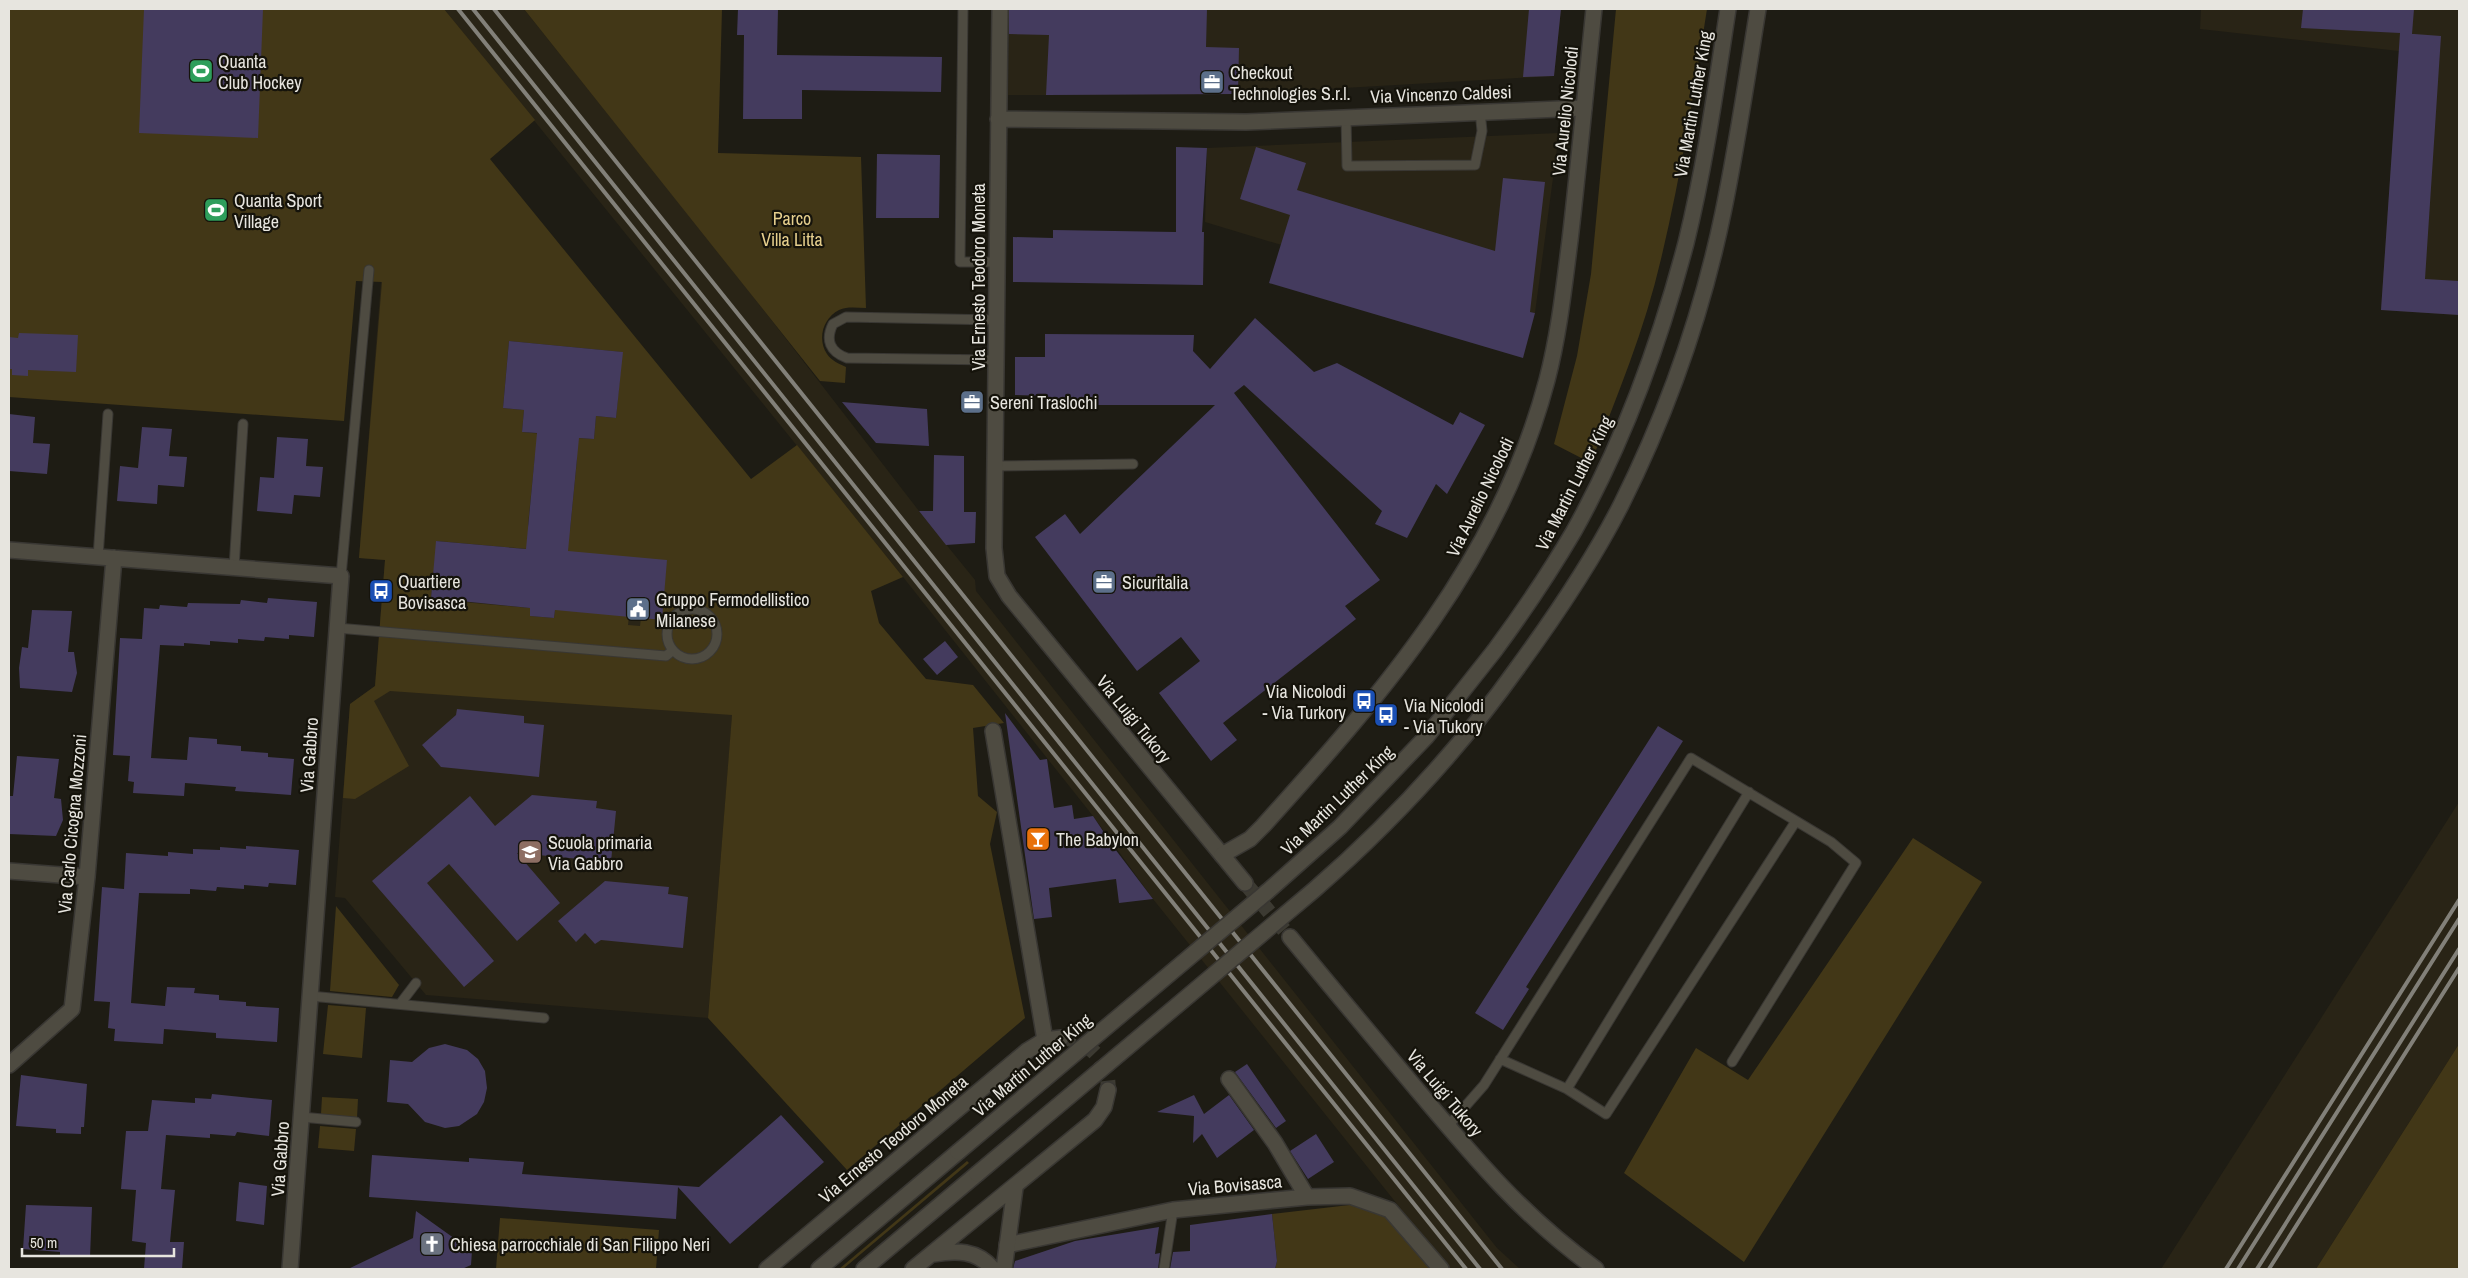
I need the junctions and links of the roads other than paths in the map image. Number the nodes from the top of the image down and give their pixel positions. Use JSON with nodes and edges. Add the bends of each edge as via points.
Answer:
{"nodes":[{"id":1,"x":963,"y":9,"type":"edge"},
{"id":2,"x":1000,"y":9,"type":"edge"},
{"id":3,"x":1594,"y":9,"type":"edge"},
{"id":4,"x":1728,"y":9,"type":"edge"},
{"id":5,"x":1758,"y":9,"type":"edge"},
{"id":6,"x":1584,"y":108,"type":"junction"},
{"id":7,"x":1480,"y":111,"type":"junction"},
{"id":8,"x":1346,"y":117,"type":"junction"},
{"id":9,"x":998,"y":119,"type":"junction"},
{"id":10,"x":996,"y":262,"type":"junction"},
{"id":11,"x":369,"y":270,"type":"dead end"},
{"id":12,"x":996,"y":320,"type":"junction"},
{"id":13,"x":996,"y":360,"type":"junction"},
{"id":14,"x":108,"y":414,"type":"dead end"},
{"id":15,"x":243,"y":424,"type":"dead end"},
{"id":16,"x":1133,"y":464,"type":"dead end"},
{"id":17,"x":996,"y":466,"type":"junction"},
{"id":18,"x":9,"y":550,"type":"edge"},
{"id":19,"x":98,"y":557,"type":"junction"},
{"id":20,"x":114,"y":558,"type":"junction"},
{"id":21,"x":234,"y":568,"type":"junction"},
{"id":22,"x":341,"y":576,"type":"junction"},
{"id":23,"x":997,"y":576,"type":"joint"},
{"id":24,"x":337,"y":628,"type":"junction"},
{"id":25,"x":672,"y":651,"type":"junction"},
{"id":26,"x":993,"y":731,"type":"dead end"},
{"id":27,"x":1749,"y":792,"type":"junction"},
{"id":28,"x":1796,"y":821,"type":"junction"},
{"id":29,"x":1222,"y":855,"type":"junction"},
{"id":30,"x":9,"y":871,"type":"edge"},
{"id":31,"x":87,"y":877,"type":"junction"},
{"id":32,"x":1245,"y":883,"type":"tunnel mouth"},
{"id":33,"x":1290,"y":937,"type":"tunnel mouth"},
{"id":34,"x":416,"y":984,"type":"dead end"},
{"id":35,"x":310,"y":996,"type":"junction"},
{"id":36,"x":400,"y":1004,"type":"junction"},
{"id":37,"x":544,"y":1018,"type":"dead end"},
{"id":38,"x":1061,"y":1038,"type":"tunnel mouth"},
{"id":39,"x":1044,"y":1040,"type":"junction"},
{"id":40,"x":1500,"y":1059,"type":"junction"},
{"id":41,"x":1732,"y":1062,"type":"dead end"},
{"id":42,"x":9,"y":1064,"type":"edge"},
{"id":43,"x":1229,"y":1078,"type":"dead end"},
{"id":44,"x":1108,"y":1090,"type":"tunnel mouth"},
{"id":45,"x":1567,"y":1090,"type":"junction"},
{"id":46,"x":302,"y":1118,"type":"junction"},
{"id":47,"x":356,"y":1122,"type":"dead end"},
{"id":48,"x":1448,"y":1126,"type":"junction"},
{"id":49,"x":1015,"y":1188,"type":"junction"},
{"id":50,"x":1307,"y":1197,"type":"junction"},
{"id":51,"x":1173,"y":1210,"type":"junction"},
{"id":52,"x":1007,"y":1245,"type":"junction"},
{"id":53,"x":932,"y":1254,"type":"junction"},
{"id":54,"x":1590,"y":1265,"type":"edge"},
{"id":55,"x":290,"y":1269,"type":"edge"},
{"id":56,"x":767,"y":1269,"type":"edge"},
{"id":57,"x":819,"y":1269,"type":"edge"},
{"id":58,"x":864,"y":1269,"type":"edge"},
{"id":59,"x":913,"y":1269,"type":"edge"},
{"id":60,"x":993,"y":1269,"type":"edge"},
{"id":61,"x":1004,"y":1269,"type":"edge"},
{"id":62,"x":1164,"y":1269,"type":"edge"},
{"id":63,"x":1440,"y":1269,"type":"edge"}],
"edges":[{"from":1,"to":10,"type":"lane","via":[[960,262]]},
{"from":2,"to":9,"type":"street","name":"Via Ernesto Teodoro Moneta"},
{"from":3,"to":6,"type":"street","name":"Via Aurelio Nicolodi"},
{"from":4,"to":57,"type":"street","name":"Via Martin Luther King","bridge":true,"via":[[1694,207],[1674,286],[1651,357],[1592,497],[1556,560],[1495,650],[1427,736],[1340,827]]},
{"from":5,"to":58,"type":"street","bridge":true,"via":[[1723,214],[1683,357],[1642,459],[1612,521],[1574,587],[1518,667],[1445,760],[1391,819],[1340,867]]},
{"from":6,"to":7,"type":"street","name":"Via Vincenzo Caldesi"},
{"from":6,"to":29,"type":"street","name":"Via Aurelio Nicolodi","via":[[1565,279],[1547,379],[1528,443],[1490,528],[1455,590],[1360,718],[1255,834]]},
{"from":7,"to":8,"type":"street","name":"Via Vincenzo Caldesi"},
{"from":7,"to":8,"type":"lane","via":[[1482,131],[1476,165],[1347,166]]},
{"from":8,"to":9,"type":"street","name":"Via Vincenzo Caldesi","via":[[1246,122]]},
{"from":9,"to":10,"type":"street","name":"Via Ernesto Teodoro Moneta"},
{"from":10,"to":12,"type":"street","name":"Via Ernesto Teodoro Moneta"},
{"from":11,"to":22,"type":"lane"},
{"from":12,"to":13,"type":"street","name":"Via Ernesto Teodoro Moneta"},
{"from":12,"to":13,"type":"lane","via":[[846,317],[833,324],[828,340],[838,354],[847,358]]},
{"from":13,"to":17,"type":"street","name":"Via Ernesto Teodoro Moneta"},
{"from":14,"to":19,"type":"lane"},
{"from":15,"to":21,"type":"lane"},
{"from":16,"to":17,"type":"lane"},
{"from":17,"to":23,"type":"street","name":"Via Ernesto Teodoro Moneta","via":[[994,548]]},
{"from":18,"to":19,"type":"street"},
{"from":19,"to":20,"type":"street"},
{"from":20,"to":21,"type":"street"},
{"from":20,"to":31,"type":"street","name":"Via Carlo Cicogna Mozzoni"},
{"from":21,"to":22,"type":"street"},
{"from":22,"to":24,"type":"street","name":"Via Gabbro"},
{"from":23,"to":29,"type":"street","name":"Via Luigi Tukory","via":[[1009,596]]},
{"from":24,"to":25,"type":"lane","via":[[666,656]]},
{"from":24,"to":35,"type":"street","name":"Via Gabbro"},
{"from":25,"to":25,"type":"lane","via":[[667,634],[676,614],[694,609],[703,611],[712,619],[718,633],[707,655],[690,660]]},
{"from":26,"to":39,"type":"street"},
{"from":27,"to":28,"type":"lane"},
{"from":27,"to":40,"type":"lane","via":[[1691,758]]},
{"from":27,"to":45,"type":"lane"},
{"from":28,"to":41,"type":"lane","via":[[1831,842],[1856,863]]},
{"from":28,"to":45,"type":"lane","via":[[1606,1114]]},
{"from":29,"to":32,"type":"street","name":"Via Luigi Tukory"},
{"from":30,"to":31,"type":"street"},
{"from":31,"to":42,"type":"street","name":"Via Carlo Cicogna Mozzoni","via":[[72,1009]]},
{"from":33,"to":48,"type":"street","name":"Via Luigi Tukory"},
{"from":34,"to":36,"type":"lane"},
{"from":35,"to":36,"type":"lane"},
{"from":35,"to":46,"type":"street","name":"Via Gabbro"},
{"from":36,"to":37,"type":"lane"},
{"from":38,"to":39,"type":"street","name":"Via Ernesto Teodoro Moneta"},
{"from":39,"to":56,"type":"street","name":"Via Ernesto Teodoro Moneta"},
{"from":40,"to":45,"type":"lane"},
{"from":40,"to":48,"type":"lane","via":[[1484,1085]]},
{"from":43,"to":50,"type":"street","via":[[1275,1143]]},
{"from":44,"to":49,"type":"street","via":[[1104,1107],[1095,1120]]},
{"from":46,"to":47,"type":"lane"},
{"from":46,"to":55,"type":"street","name":"Via Gabbro"},
{"from":48,"to":54,"type":"street","name":"Via Luigi Tukory","via":[[1512,1199]]},
{"from":49,"to":52,"type":"street"},
{"from":49,"to":53,"type":"street"},
{"from":50,"to":51,"type":"street","name":"Via Bovisasca"},
{"from":50,"to":63,"type":"street","name":"Via Bovisasca","via":[[1350,1196],[1390,1210]]},
{"from":51,"to":52,"type":"street","name":"Via Bovisasca"},
{"from":51,"to":62,"type":"lane"},
{"from":52,"to":61,"type":"street"},
{"from":53,"to":59,"type":"street"},
{"from":53,"to":60,"type":"street","via":[[957,1250],[974,1254]]}]}
